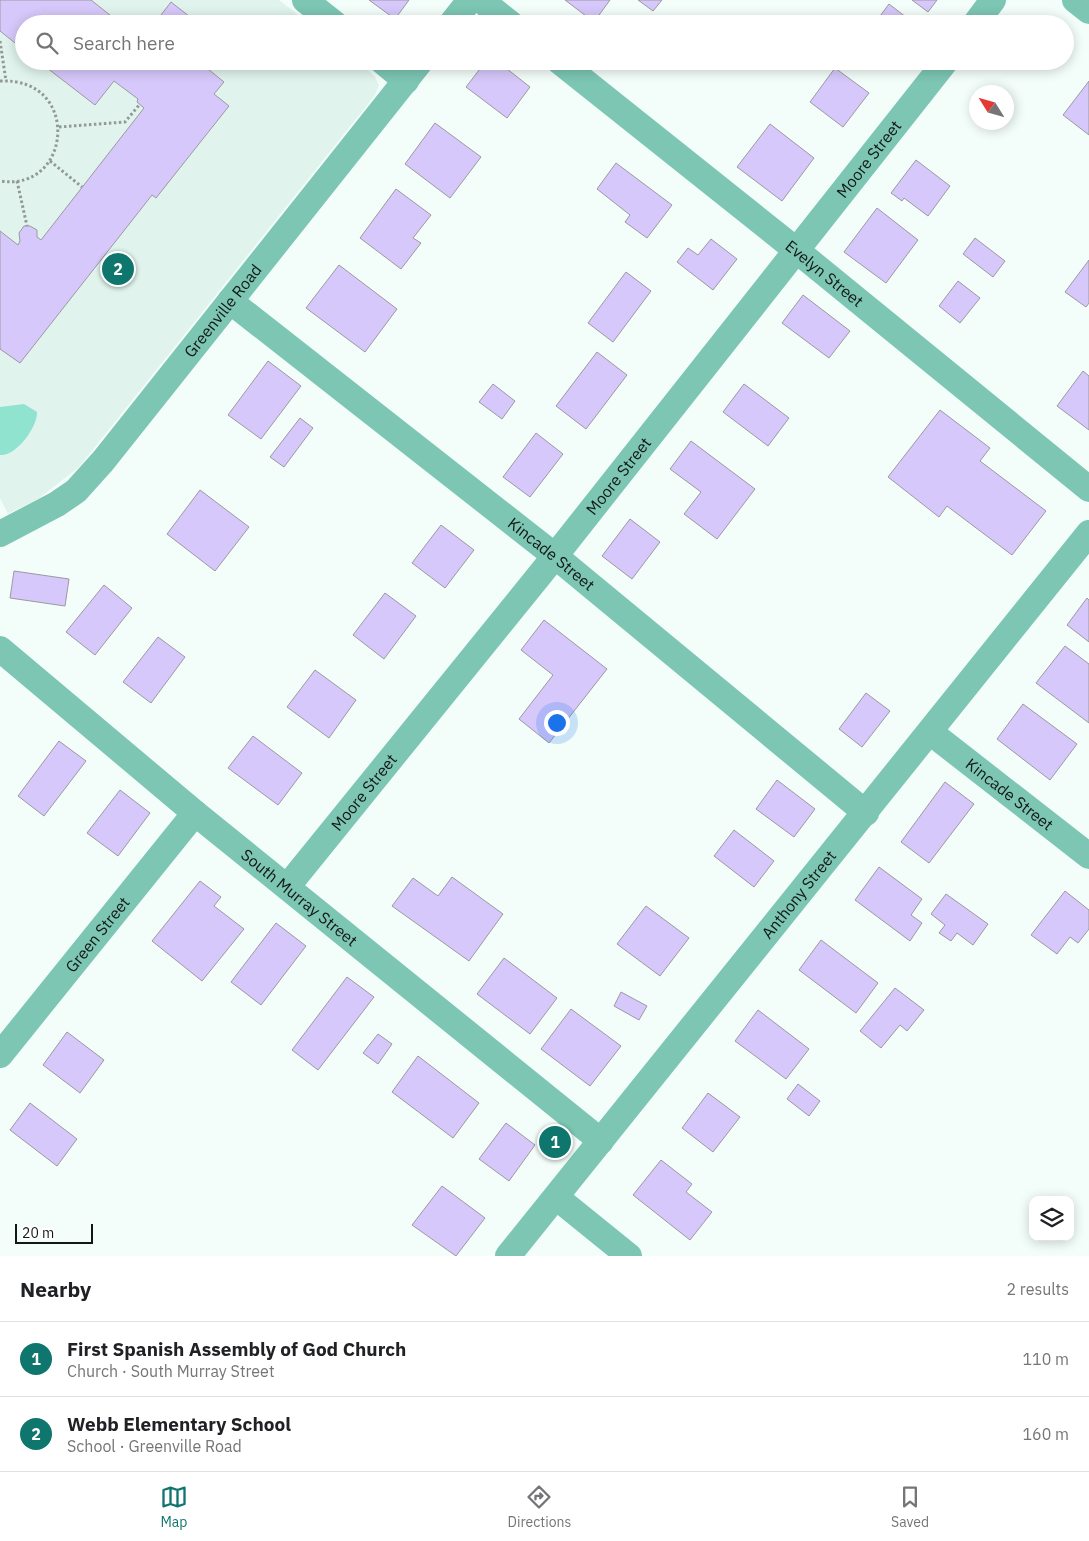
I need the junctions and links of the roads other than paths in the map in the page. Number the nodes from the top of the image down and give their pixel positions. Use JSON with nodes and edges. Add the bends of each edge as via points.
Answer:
{"nodes":[{"id":1,"x":305,"y":0,"type":"edge"},
{"id":2,"x":470,"y":0,"type":"edge"},
{"id":3,"x":481,"y":0,"type":"edge"},
{"id":4,"x":993,"y":0,"type":"edge"},
{"id":5,"x":1075,"y":0,"type":"edge"},
{"id":6,"x":1089,"y":11,"type":"edge"},
{"id":7,"x":324,"y":15,"type":"edge"},
{"id":8,"x":458,"y":15,"type":"edge"},
{"id":9,"x":500,"y":15,"type":"edge"},
{"id":10,"x":982,"y":15,"type":"edge"},
{"id":11,"x":570,"y":70,"type":"edge"},
{"id":12,"x":939,"y":70,"type":"edge"},
{"id":13,"x":414,"y":71,"type":"edge"},
{"id":14,"x":796,"y":250,"type":"junction"},
{"id":15,"x":230,"y":301,"type":"junction"},
{"id":16,"x":1089,"y":489,"type":"edge"},
{"id":17,"x":1089,"y":533,"type":"edge"},
{"id":18,"x":0,"y":534,"type":"edge"},
{"id":19,"x":555,"y":556,"type":"junction"},
{"id":20,"x":0,"y":649,"type":"edge"},
{"id":21,"x":930,"y":732,"type":"junction"},
{"id":22,"x":195,"y":813,"type":"junction"},
{"id":23,"x":866,"y":813,"type":"junction"},
{"id":24,"x":1089,"y":856,"type":"edge"},
{"id":25,"x":286,"y":887,"type":"junction"},
{"id":26,"x":0,"y":1055,"type":"edge"},
{"id":27,"x":601,"y":1141,"type":"junction"},
{"id":28,"x":556,"y":1197,"type":"junction"},
{"id":29,"x":508,"y":1256,"type":"edge"},
{"id":30,"x":629,"y":1256,"type":"edge"}],
"edges":[{"from":1,"to":7,"type":"street"},
{"from":2,"to":8,"type":"street"},
{"from":3,"to":9,"type":"street"},
{"from":4,"to":10,"type":"street"},
{"from":5,"to":6,"type":"street"},
{"from":11,"to":14,"type":"street","name":"Evelyn Street"},
{"from":12,"to":14,"type":"street","name":"Moore Street"},
{"from":13,"to":15,"type":"street","name":"Greenville Road"},
{"from":14,"to":16,"type":"street","name":"Evelyn Street"},
{"from":14,"to":19,"type":"street","name":"Moore Street"},
{"from":15,"to":18,"type":"street","name":"Greenville Road","via":[[76,491]]},
{"from":15,"to":19,"type":"street","name":"Kincade Street"},
{"from":17,"to":21,"type":"street","name":"Anthony Street"},
{"from":19,"to":23,"type":"street","name":"Kincade Street"},
{"from":19,"to":25,"type":"street","name":"Moore Street"},
{"from":20,"to":22,"type":"street","name":"South Murray Street"},
{"from":21,"to":23,"type":"street","name":"Anthony Street"},
{"from":21,"to":24,"type":"street","name":"Kincade Street"},
{"from":22,"to":25,"type":"street","name":"South Murray Street"},
{"from":22,"to":26,"type":"street","name":"Green Street"},
{"from":23,"to":27,"type":"street","name":"Anthony Street"},
{"from":25,"to":27,"type":"street","name":"South Murray Street"},
{"from":27,"to":28,"type":"street","name":"Anthony Street"},
{"from":28,"to":29,"type":"street","name":"Anthony Street"},
{"from":28,"to":30,"type":"street"}]}
